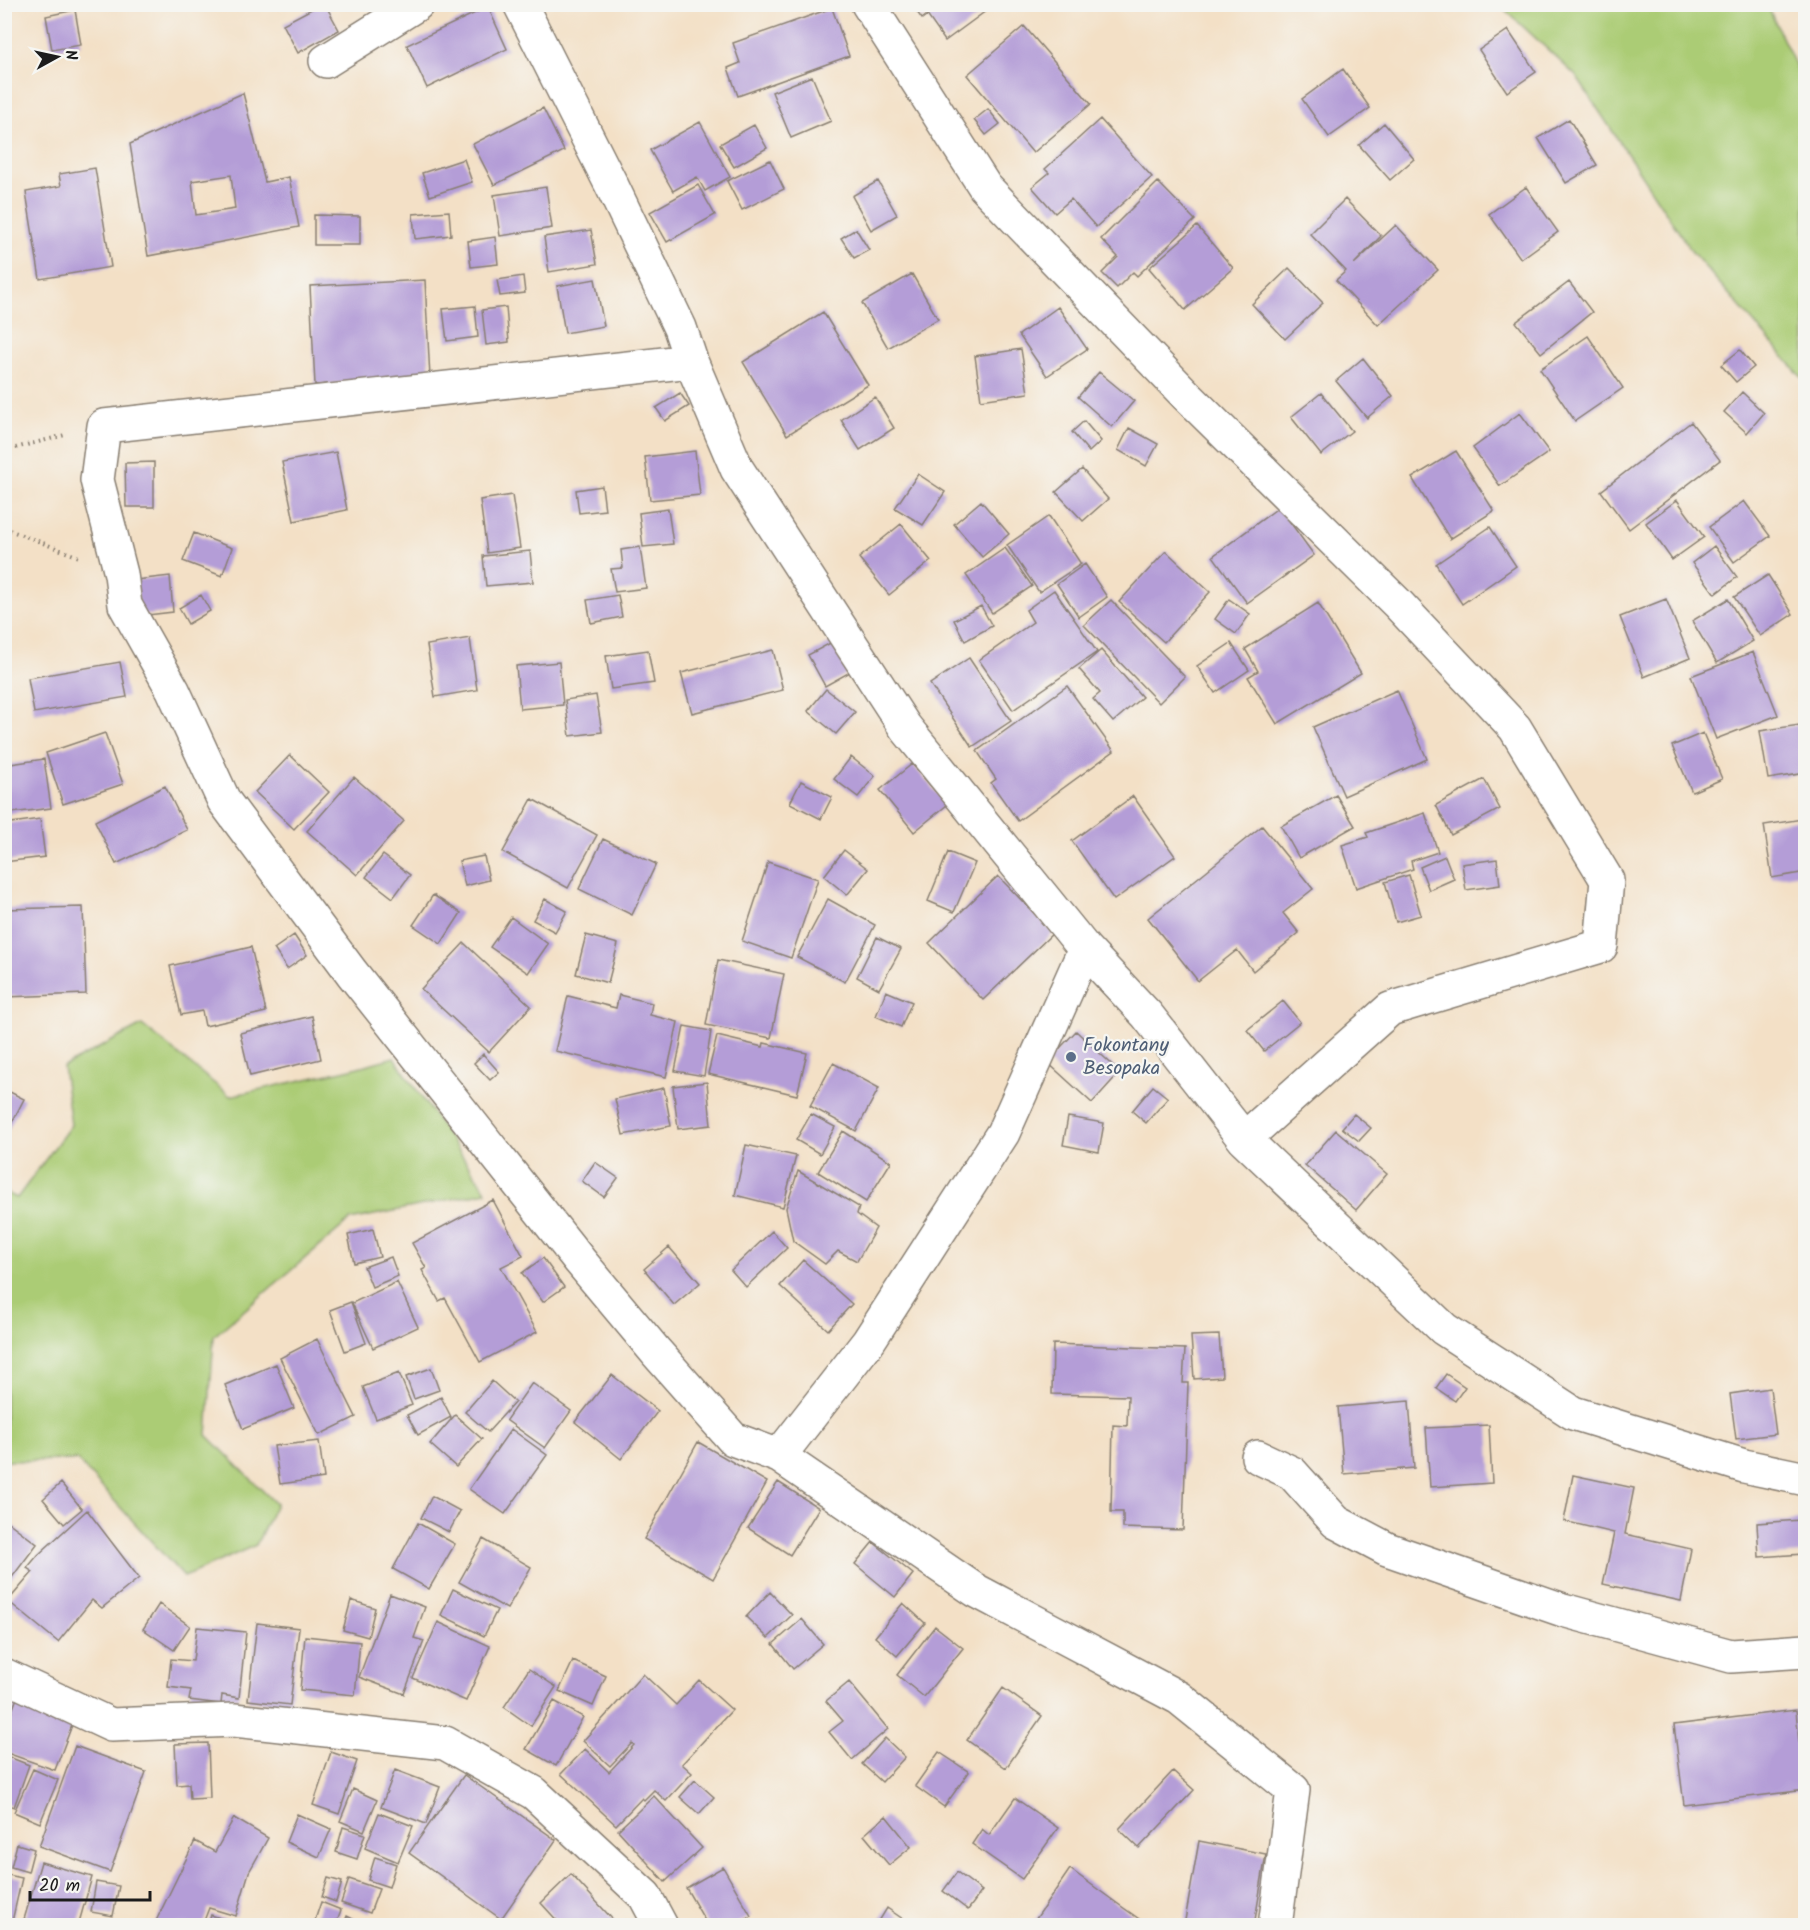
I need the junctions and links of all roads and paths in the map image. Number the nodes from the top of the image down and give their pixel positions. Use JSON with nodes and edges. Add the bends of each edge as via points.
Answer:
{"nodes":[{"id":1,"x":417,"y":4,"type":"edge"},
{"id":2,"x":520,"y":4,"type":"edge"},
{"id":3,"x":868,"y":4,"type":"edge"},
{"id":4,"x":326,"y":61,"type":"dead end"},
{"id":5,"x":691,"y":361,"type":"junction"},
{"id":6,"x":104,"y":426,"type":"junction"},
{"id":7,"x":4,"y":451,"type":"edge"},
{"id":8,"x":4,"y":528,"type":"edge"},
{"id":9,"x":121,"y":574,"type":"junction"},
{"id":10,"x":1085,"y":949,"type":"junction"},
{"id":11,"x":1244,"y":1139,"type":"junction"},
{"id":12,"x":779,"y":1456,"type":"junction"},
{"id":13,"x":1258,"y":1457,"type":"dead end"},
{"id":14,"x":1806,"y":1479,"type":"edge"},
{"id":15,"x":1806,"y":1651,"type":"edge"},
{"id":16,"x":4,"y":1675,"type":"edge"},
{"id":17,"x":661,"y":1926,"type":"edge"},
{"id":18,"x":1275,"y":1926,"type":"edge"}],
"edges":[{"from":1,"to":4,"type":"street"},
{"from":2,"to":5,"type":"street","via":[[617,196],[680,328]]},
{"from":3,"to":11,"type":"street","via":[[985,187],[1187,396],[1397,603],[1515,728],[1607,880],[1601,945],[1390,1009]]},
{"from":5,"to":6,"type":"street"},
{"from":5,"to":10,"type":"street","via":[[737,469],[905,727]]},
{"from":6,"to":7,"type":"path"},
{"from":6,"to":9,"type":"street","via":[[97,480]]},
{"from":8,"to":9,"type":"path"},
{"from":9,"to":12,"type":"street","via":[[125,605],[174,690],[224,801],[345,964],[656,1352],[733,1439]]},
{"from":10,"to":11,"type":"street","via":[[1147,1015]]},
{"from":10,"to":12,"type":"street","via":[[1003,1133],[868,1342]]},
{"from":11,"to":14,"type":"street","via":[[1443,1329],[1573,1413],[1744,1466]]},
{"from":12,"to":18,"type":"street","via":[[975,1590],[1179,1698],[1293,1790]]},
{"from":13,"to":15,"type":"street","via":[[1292,1473],[1336,1522],[1387,1549],[1563,1610],[1731,1656]]},
{"from":16,"to":17,"type":"street","via":[[111,1725],[234,1720],[446,1743],[534,1793],[645,1896]]}]}
